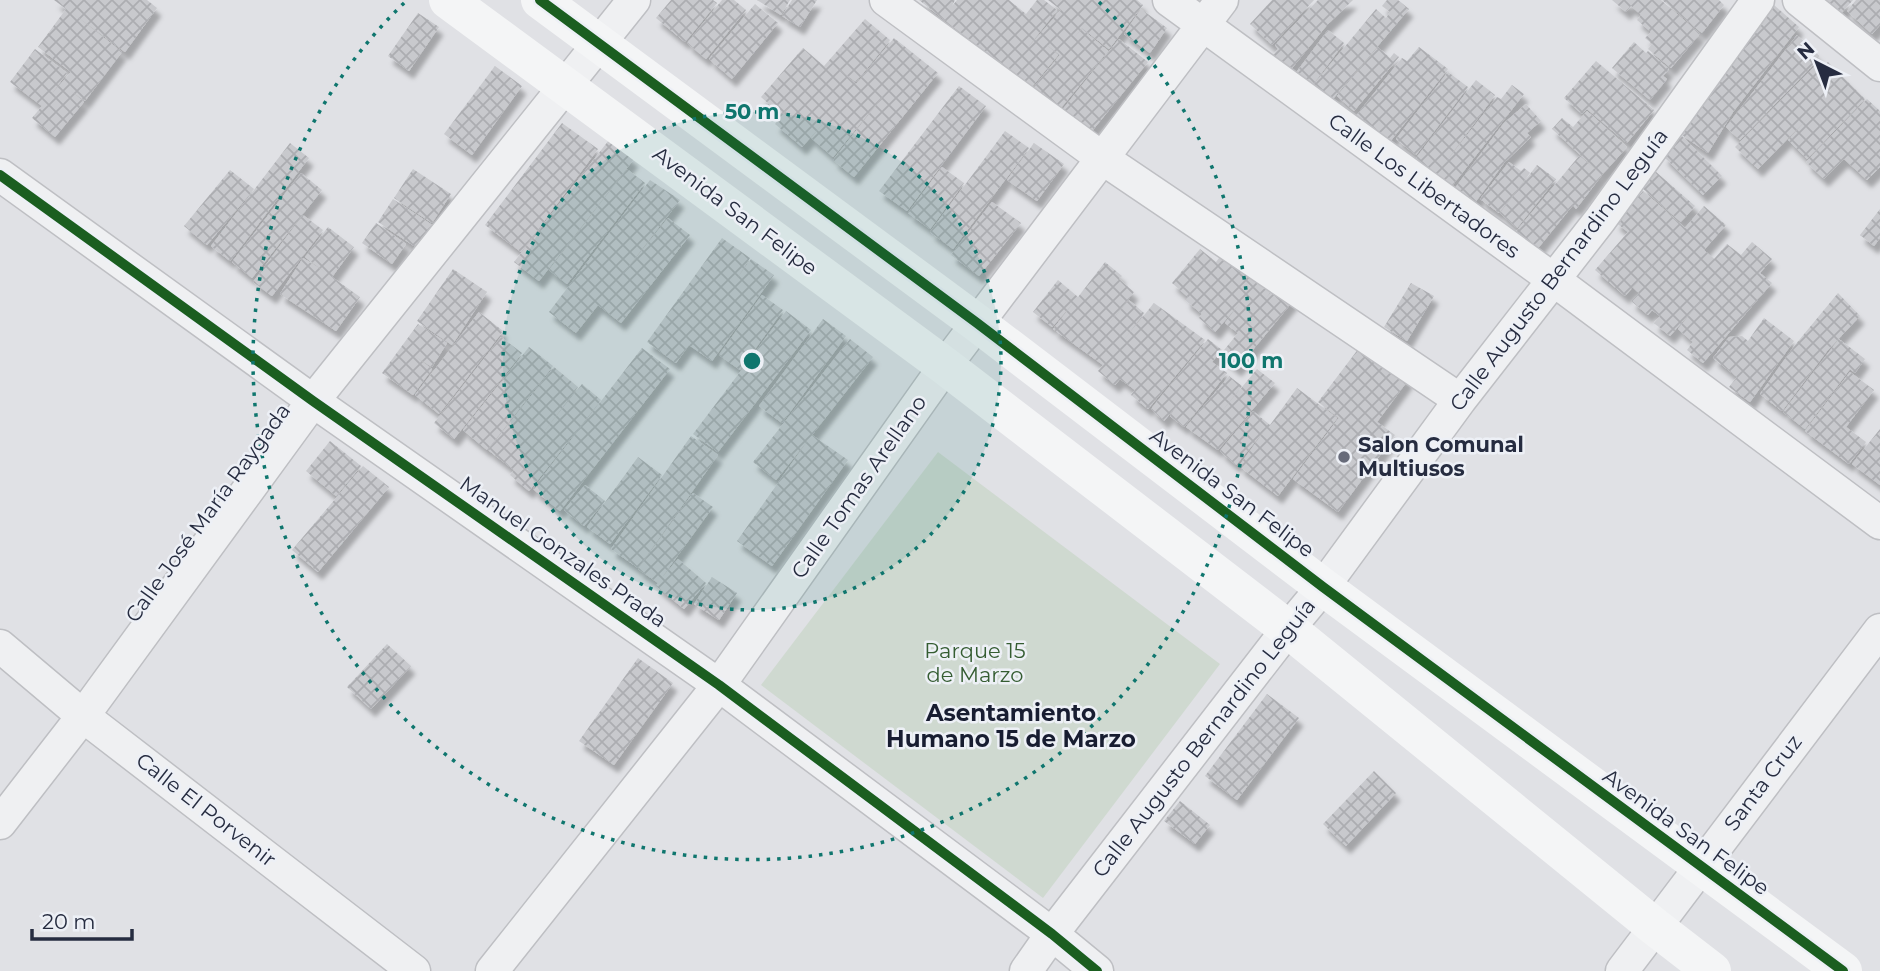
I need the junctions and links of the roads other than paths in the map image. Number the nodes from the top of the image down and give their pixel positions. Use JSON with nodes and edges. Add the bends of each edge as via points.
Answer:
{"nodes":[{"id":1,"x":449,"y":0,"type":"edge"},
{"id":2,"x":540,"y":0,"type":"edge"},
{"id":3,"x":634,"y":0,"type":"edge"},
{"id":4,"x":886,"y":0,"type":"edge"},
{"id":5,"x":1169,"y":0,"type":"edge"},
{"id":6,"x":1222,"y":0,"type":"edge"},
{"id":7,"x":1758,"y":0,"type":"edge"},
{"id":8,"x":1800,"y":0,"type":"edge"},
{"id":9,"x":1203,"y":25,"type":"junction"},
{"id":10,"x":598,"y":45,"type":"junction"},
{"id":11,"x":1880,"y":65,"type":"edge"},
{"id":12,"x":565,"y":85,"type":"junction"},
{"id":13,"x":1102,"y":158,"type":"junction"},
{"id":14,"x":0,"y":175,"type":"edge"},
{"id":15,"x":1554,"y":280,"type":"junction"},
{"id":16,"x":977,"y":323,"type":"junction"},
{"id":17,"x":945,"y":366,"type":"junction"},
{"id":18,"x":1460,"y":400,"type":"junction"},
{"id":19,"x":313,"y":401,"type":"junction"},
{"id":20,"x":1880,"y":523,"type":"edge"},
{"id":21,"x":1323,"y":586,"type":"junction"},
{"id":22,"x":1287,"y":629,"type":"junction"},
{"id":23,"x":1880,"y":630,"type":"edge"},
{"id":24,"x":0,"y":646,"type":"edge"},
{"id":25,"x":719,"y":685,"type":"junction"},
{"id":26,"x":83,"y":716,"type":"junction"},
{"id":27,"x":0,"y":823,"type":"edge"},
{"id":28,"x":1700,"y":867,"type":"junction"},
{"id":29,"x":1655,"y":927,"type":"junction"},
{"id":30,"x":1052,"y":934,"type":"junction"},
{"id":31,"x":414,"y":971,"type":"edge"},
{"id":32,"x":492,"y":971,"type":"edge"},
{"id":33,"x":1026,"y":971,"type":"edge"},
{"id":34,"x":1097,"y":971,"type":"edge"},
{"id":35,"x":1622,"y":971,"type":"edge"},
{"id":36,"x":1712,"y":971,"type":"edge"},
{"id":37,"x":1843,"y":971,"type":"edge"}],
"edges":[{"from":1,"to":12,"type":"street","name":"Avenida San Felipe"},
{"from":2,"to":10,"type":"street","name":"Avenida San Felipe"},
{"from":3,"to":10,"type":"street","name":"Calle José María Raygada"},
{"from":4,"to":13,"type":"street"},
{"from":5,"to":9,"type":"street","name":"Calle Los Libertadores"},
{"from":6,"to":9,"type":"street","name":"Calle Tomas Arellano"},
{"from":7,"to":15,"type":"street","name":"Calle Augusto Bernardino Leguía"},
{"from":8,"to":11,"type":"street"},
{"from":9,"to":13,"type":"street","name":"Calle Tomas Arellano"},
{"from":9,"to":15,"type":"street","name":"Calle Los Libertadores"},
{"from":10,"to":12,"type":"street","name":"Calle José María Raygada"},
{"from":10,"to":16,"type":"street","name":"Avenida San Felipe"},
{"from":12,"to":17,"type":"street","name":"Avenida San Felipe"},
{"from":12,"to":19,"type":"street","name":"Calle José María Raygada"},
{"from":13,"to":16,"type":"street","name":"Calle Tomas Arellano"},
{"from":13,"to":18,"type":"street"},
{"from":14,"to":19,"type":"street","name":"Manuel Gonzales Prada"},
{"from":15,"to":18,"type":"street","name":"Calle Augusto Bernardino Leguía"},
{"from":15,"to":20,"type":"street","name":"Calle Los Libertadores"},
{"from":16,"to":17,"type":"street","name":"Calle Tomas Arellano"},
{"from":16,"to":21,"type":"street","name":"Avenida San Felipe"},
{"from":17,"to":22,"type":"street","name":"Avenida San Felipe"},
{"from":17,"to":25,"type":"street","name":"Calle Tomas Arellano"},
{"from":18,"to":21,"type":"street","name":"Calle Augusto Bernardino Leguía"},
{"from":19,"to":25,"type":"street","name":"Manuel Gonzales Prada"},
{"from":19,"to":26,"type":"street","name":"Calle José María Raygada"},
{"from":21,"to":22,"type":"street","name":"Calle Augusto Bernardino Leguía"},
{"from":21,"to":28,"type":"street","name":"Avenida San Felipe"},
{"from":22,"to":29,"type":"street","name":"Avenida San Felipe"},
{"from":22,"to":30,"type":"street","name":"Calle Augusto Bernardino Leguía"},
{"from":23,"to":28,"type":"street","name":"Santa Cruz"},
{"from":24,"to":26,"type":"street","name":"Calle El Porvenir"},
{"from":25,"to":30,"type":"street","name":"Manuel Gonzales Prada"},
{"from":25,"to":32,"type":"street","name":"Calle Tomas Arellano"},
{"from":26,"to":27,"type":"street","name":"Calle José María Raygada"},
{"from":26,"to":31,"type":"street","name":"Calle El Porvenir"},
{"from":28,"to":29,"type":"street","name":"Santa Cruz"},
{"from":28,"to":37,"type":"street","name":"Avenida San Felipe"},
{"from":29,"to":35,"type":"street","name":"Santa Cruz"},
{"from":29,"to":36,"type":"street","name":"Avenida San Felipe"},
{"from":30,"to":33,"type":"street","name":"Calle Augusto Bernardino Leguía"},
{"from":30,"to":34,"type":"street","name":"Manuel Gonzales Prada"}]}
